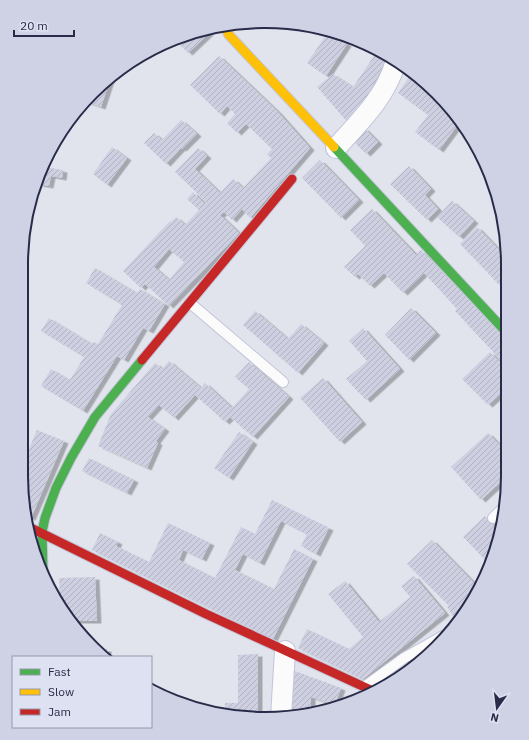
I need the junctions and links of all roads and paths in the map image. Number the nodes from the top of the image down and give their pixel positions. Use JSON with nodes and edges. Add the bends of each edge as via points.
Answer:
{"nodes":[{"id":1,"x":227,"y":31,"type":"edge"},
{"id":2,"x":394,"y":67,"type":"edge"},
{"id":3,"x":336,"y":148,"type":"junction"},
{"id":4,"x":292,"y":179,"type":"dead end"},
{"id":5,"x":190,"y":302,"type":"junction"},
{"id":6,"x":501,"y":328,"type":"edge"},
{"id":7,"x":283,"y":382,"type":"dead end"},
{"id":8,"x":498,"y":513,"type":"edge"},
{"id":9,"x":493,"y":518,"type":"dead end"},
{"id":10,"x":34,"y":529,"type":"edge"},
{"id":11,"x":42,"y":533,"type":"junction"},
{"id":12,"x":43,"y":557,"type":"edge"},
{"id":13,"x":433,"y":642,"type":"edge"},
{"id":14,"x":285,"y":651,"type":"junction"},
{"id":15,"x":369,"y":688,"type":"edge"},
{"id":16,"x":368,"y":689,"type":"edge"},
{"id":17,"x":281,"y":711,"type":"edge"}],
"edges":[{"from":1,"to":3,"type":"street"},
{"from":2,"to":3,"type":"street","via":[[378,100]]},
{"from":3,"to":6,"type":"street"},
{"from":4,"to":5,"type":"street"},
{"from":5,"to":7,"type":"lane"},
{"from":5,"to":11,"type":"street","via":[[95,417],[56,488]]},
{"from":8,"to":9,"type":"lane"},
{"from":10,"to":11,"type":"street"},
{"from":11,"to":12,"type":"street"},
{"from":11,"to":14,"type":"street"},
{"from":13,"to":15,"type":"lane","via":[[404,658]]},
{"from":14,"to":16,"type":"street"},
{"from":14,"to":17,"type":"street"}]}
